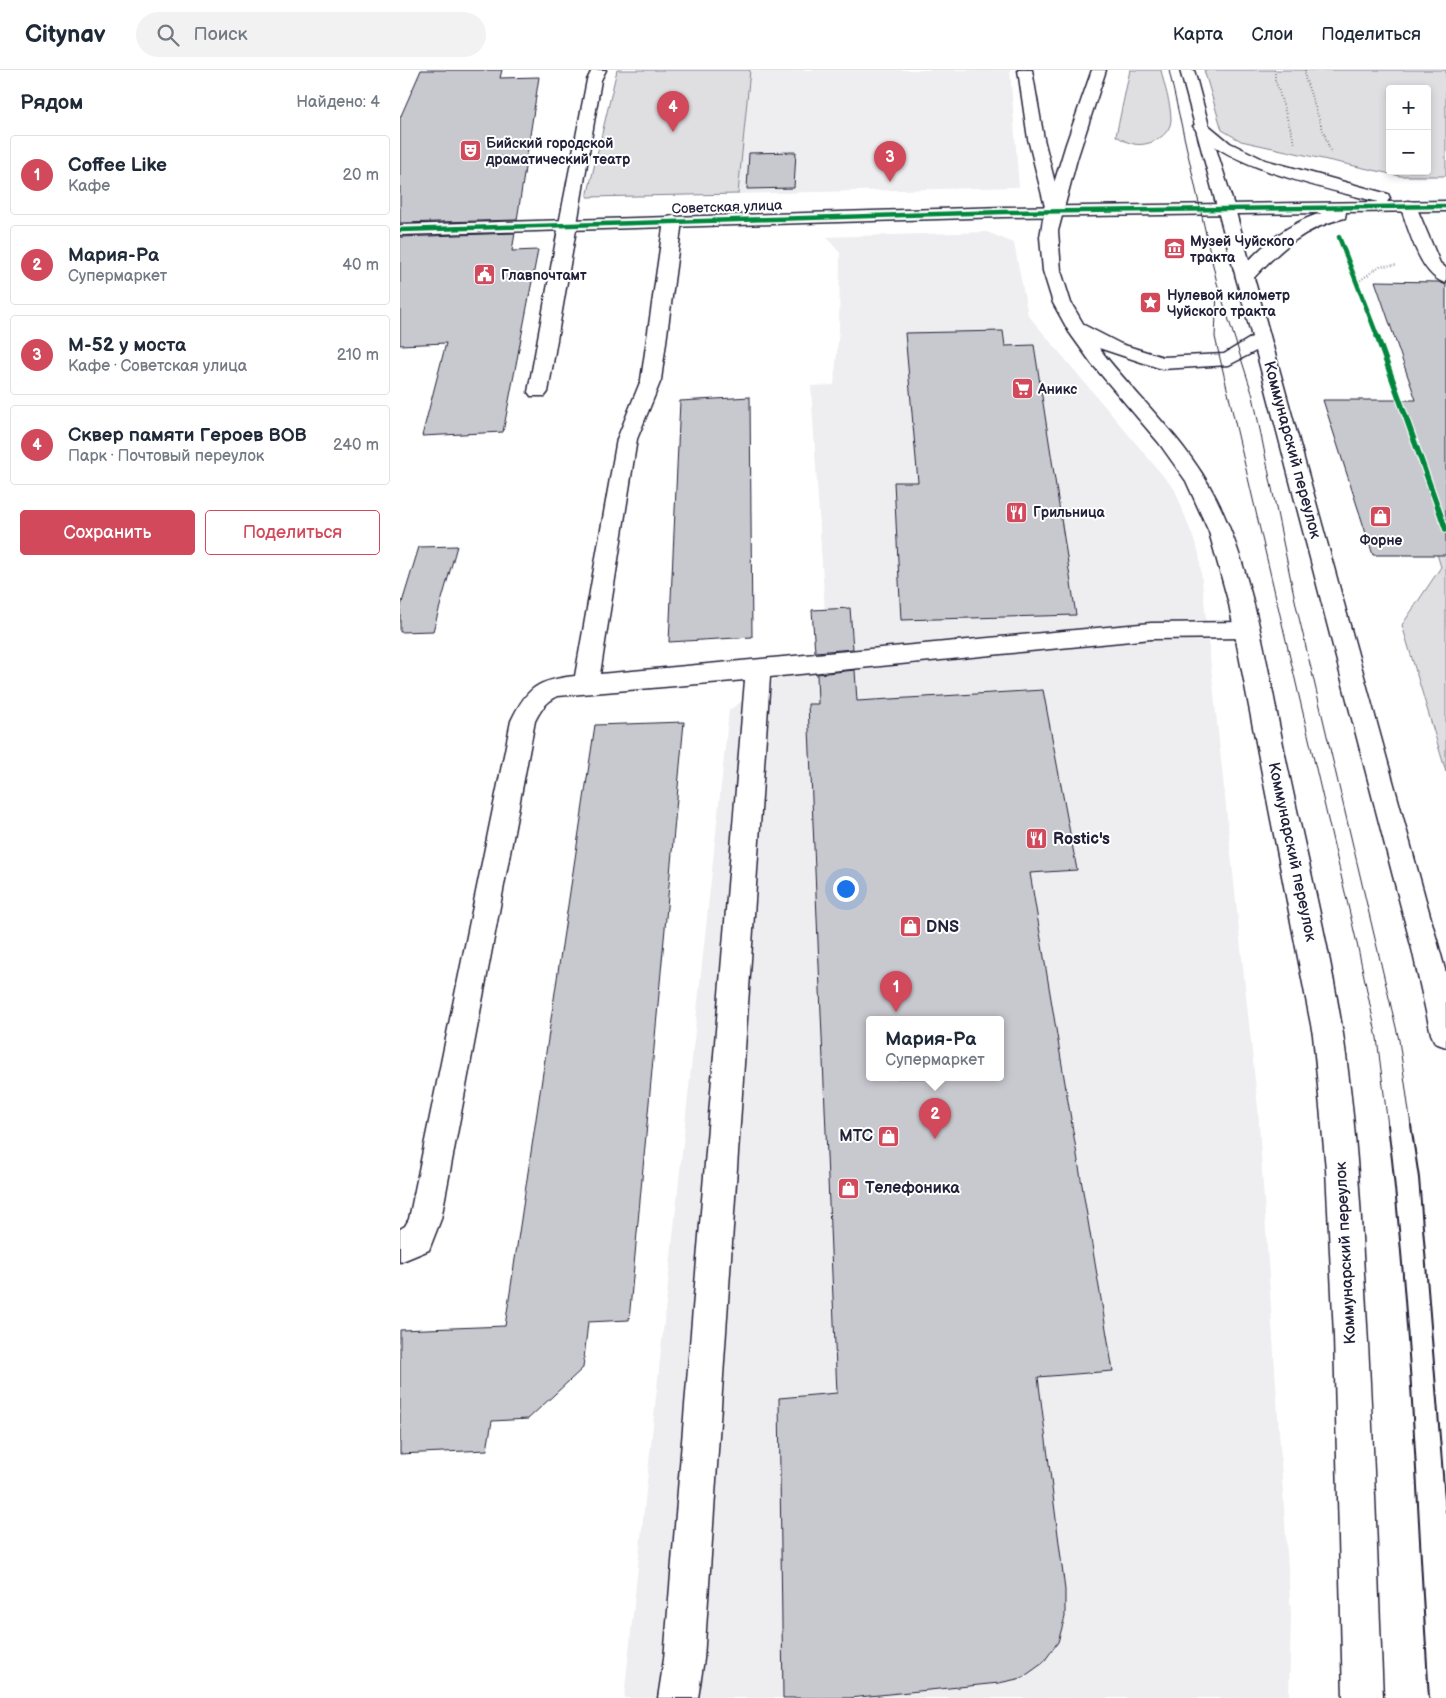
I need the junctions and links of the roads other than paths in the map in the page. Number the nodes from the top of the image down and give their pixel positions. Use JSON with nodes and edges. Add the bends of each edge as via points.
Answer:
{"nodes":[{"id":1,"x":599,"y":70,"type":"edge"},
{"id":2,"x":1025,"y":70,"type":"edge"},
{"id":3,"x":1099,"y":70,"type":"edge"},
{"id":4,"x":1187,"y":70,"type":"edge"},
{"id":5,"x":1201,"y":126,"type":"junction"},
{"id":6,"x":1408,"y":206,"type":"junction"},
{"id":7,"x":1446,"y":206,"type":"edge"},
{"id":8,"x":1228,"y":209,"type":"junction"},
{"id":9,"x":1054,"y":211,"type":"junction"},
{"id":10,"x":673,"y":221,"type":"junction"},
{"id":11,"x":568,"y":224,"type":"junction"},
{"id":12,"x":400,"y":230,"type":"edge"},
{"id":13,"x":1245,"y":277,"type":"junction"},
{"id":14,"x":1446,"y":278,"type":"edge"},
{"id":15,"x":1077,"y":328,"type":"junction"},
{"id":16,"x":1262,"y":339,"type":"junction"},
{"id":17,"x":538,"y":392,"type":"dead end"},
{"id":18,"x":1247,"y":630,"type":"junction"},
{"id":19,"x":758,"y":670,"type":"junction"},
{"id":20,"x":586,"y":684,"type":"junction"},
{"id":21,"x":1446,"y":1034,"type":"edge"},
{"id":22,"x":400,"y":1246,"type":"edge"},
{"id":23,"x":678,"y":1698,"type":"edge"},
{"id":24,"x":1363,"y":1698,"type":"edge"}],
"edges":[{"from":1,"to":11,"type":"main road","via":[[594,80]]},
{"from":2,"to":9,"type":"main road","via":[[1036,139]]},
{"from":3,"to":9,"type":"main road","name":"Коммунарский переулок","via":[[1075,136]]},
{"from":4,"to":5,"type":"main road","name":"Коммунарский переулок"},
{"from":5,"to":6,"type":"main road","via":[[1224,146],[1259,163]]},
{"from":5,"to":8,"type":"main road","name":"Коммунарский переулок"},
{"from":6,"to":7,"type":"main road"},
{"from":6,"to":8,"type":"main road","name":"Советская улица"},
{"from":6,"to":13,"type":"main road","via":[[1331,216],[1306,225],[1265,254]]},
{"from":6,"to":14,"type":"main road","via":[[1432,265]]},
{"from":8,"to":9,"type":"main road","name":"Советская улица"},
{"from":8,"to":13,"type":"main road","name":"Коммунарский переулок"},
{"from":9,"to":10,"type":"main road","name":"Советская улица"},
{"from":9,"to":15,"type":"main road","name":"Коммунарский переулок","via":[[1049,236],[1052,272],[1062,306]]},
{"from":10,"to":11,"type":"main road","name":"Советская улица"},
{"from":10,"to":20,"type":"main road","via":[[651,380],[627,439]]},
{"from":11,"to":12,"type":"main road","name":"Советская улица"},
{"from":11,"to":17,"type":"main road"},
{"from":13,"to":16,"type":"main road","name":"Коммунарский переулок"},
{"from":15,"to":16,"type":"main road","via":[[1114,348],[1162,363],[1229,359]]},
{"from":15,"to":18,"type":"main road","name":"Коммунарский переулок","via":[[1092,351],[1186,464],[1210,506],[1228,551]]},
{"from":16,"to":21,"type":"main road","name":"Коммунарский переулок"},
{"from":18,"to":19,"type":"main road","via":[[1151,631]]},
{"from":18,"to":24,"type":"main road","name":"Коммунарский переулок","via":[[1328,1035],[1342,1169]]},
{"from":19,"to":20,"type":"main road"},
{"from":19,"to":23,"type":"main road","via":[[684,1659]]},
{"from":20,"to":22,"type":"main road","via":[[555,687],[542,692],[533,700],[522,721],[425,1219],[417,1238]]}]}
